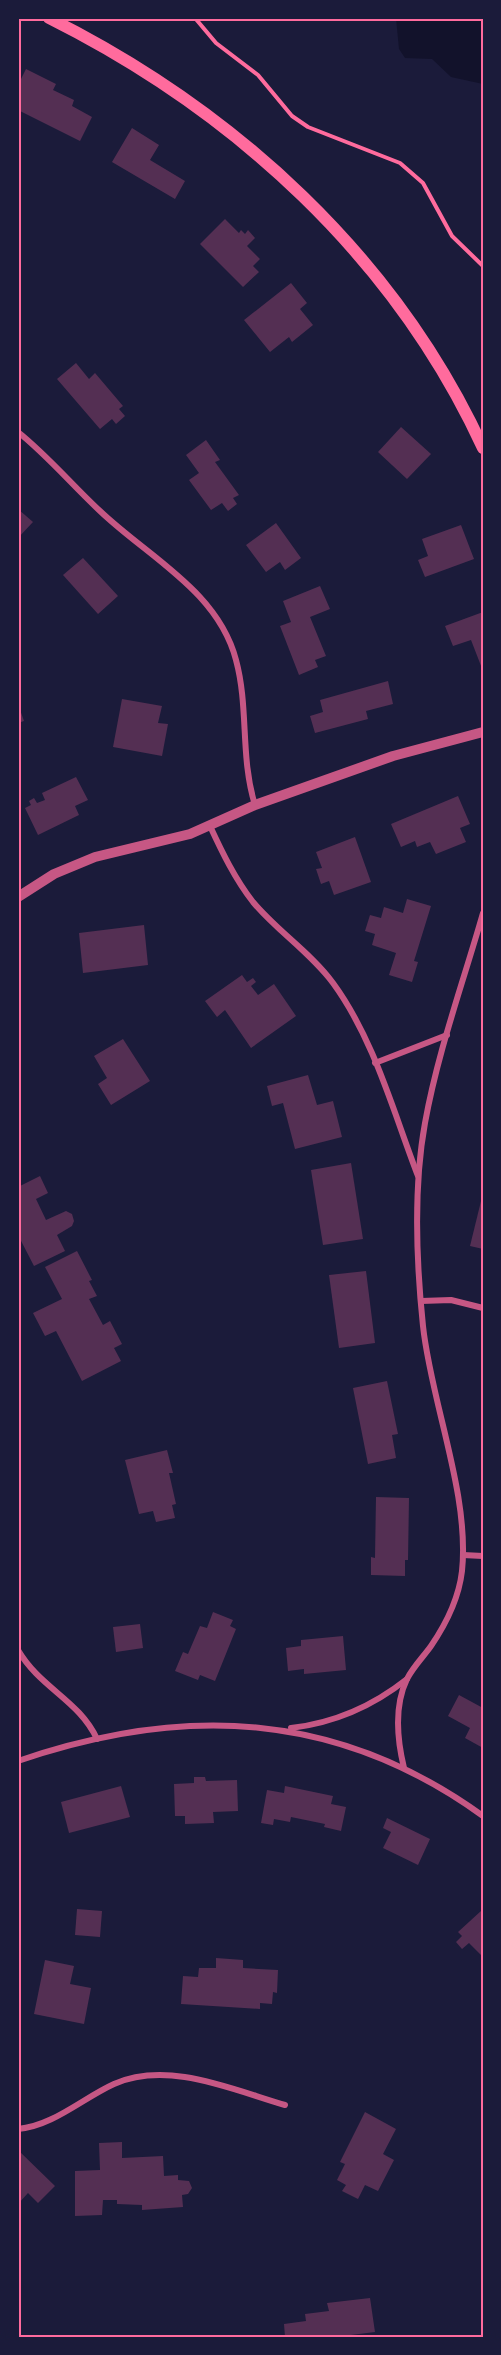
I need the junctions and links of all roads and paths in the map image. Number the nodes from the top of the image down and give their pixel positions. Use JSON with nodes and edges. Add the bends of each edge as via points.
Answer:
{"nodes":[{"id":1,"x":49,"y":18,"type":"edge"},
{"id":2,"x":195,"y":18,"type":"edge"},
{"id":3,"x":483,"y":266,"type":"edge"},
{"id":4,"x":18,"y":432,"type":"edge"},
{"id":5,"x":483,"y":448,"type":"edge"},
{"id":6,"x":483,"y":732,"type":"edge"},
{"id":7,"x":255,"y":805,"type":"junction"},
{"id":8,"x":210,"y":826,"type":"junction"},
{"id":9,"x":18,"y":897,"type":"edge"},
{"id":10,"x":483,"y":913,"type":"edge"},
{"id":11,"x":447,"y":1035,"type":"junction"},
{"id":12,"x":375,"y":1063,"type":"junction"},
{"id":13,"x":419,"y":1179,"type":"junction"},
{"id":14,"x":421,"y":1301,"type":"junction"},
{"id":15,"x":483,"y":1308,"type":"edge"},
{"id":16,"x":462,"y":1555,"type":"junction"},
{"id":17,"x":483,"y":1556,"type":"edge"},
{"id":18,"x":18,"y":1650,"type":"edge"},
{"id":19,"x":407,"y":1678,"type":"junction"},
{"id":20,"x":280,"y":1730,"type":"junction"},
{"id":21,"x":98,"y":1739,"type":"junction"},
{"id":22,"x":18,"y":1761,"type":"edge"},
{"id":23,"x":404,"y":1768,"type":"junction"},
{"id":24,"x":483,"y":1816,"type":"edge"},
{"id":25,"x":285,"y":2105,"type":"dead end"},
{"id":26,"x":18,"y":2128,"type":"edge"}],
"edges":[{"from":1,"to":5,"type":"main road","via":[[133,65],[200,109],[323,215],[367,263],[423,340]]},
{"from":2,"to":3,"type":"path","via":[[216,43],[258,75],[292,116],[308,127],[400,163],[423,183],[452,236]]},
{"from":4,"to":7,"type":"street","via":[[105,516],[182,579],[209,608],[236,659],[245,763]]},
{"from":6,"to":7,"type":"street","via":[[420,747]]},
{"from":7,"to":8,"type":"street"},
{"from":8,"to":9,"type":"street","via":[[94,857],[54,874]]},
{"from":8,"to":12,"type":"street","via":[[253,902],[332,982],[355,1018]]},
{"from":10,"to":11,"type":"street"},
{"from":11,"to":12,"type":"street"},
{"from":11,"to":13,"type":"street","via":[[425,1125]]},
{"from":12,"to":13,"type":"street"},
{"from":13,"to":14,"type":"street"},
{"from":14,"to":15,"type":"street","via":[[451,1300]]},
{"from":14,"to":16,"type":"street","via":[[428,1358],[454,1482]]},
{"from":16,"to":17,"type":"street"},
{"from":16,"to":19,"type":"street","via":[[462,1572],[452,1607]]},
{"from":18,"to":21,"type":"street","via":[[40,1680],[85,1716]]},
{"from":19,"to":20,"type":"street","via":[[377,1700],[340,1717]]},
{"from":19,"to":23,"type":"street","via":[[398,1726]]},
{"from":20,"to":21,"type":"street","via":[[184,1726]]},
{"from":20,"to":23,"type":"street","via":[[341,1742]]},
{"from":21,"to":22,"type":"street"},
{"from":23,"to":24,"type":"street"},
{"from":25,"to":26,"type":"street","via":[[196,2079],[146,2076],[115,2083],[53,2118]]}]}
